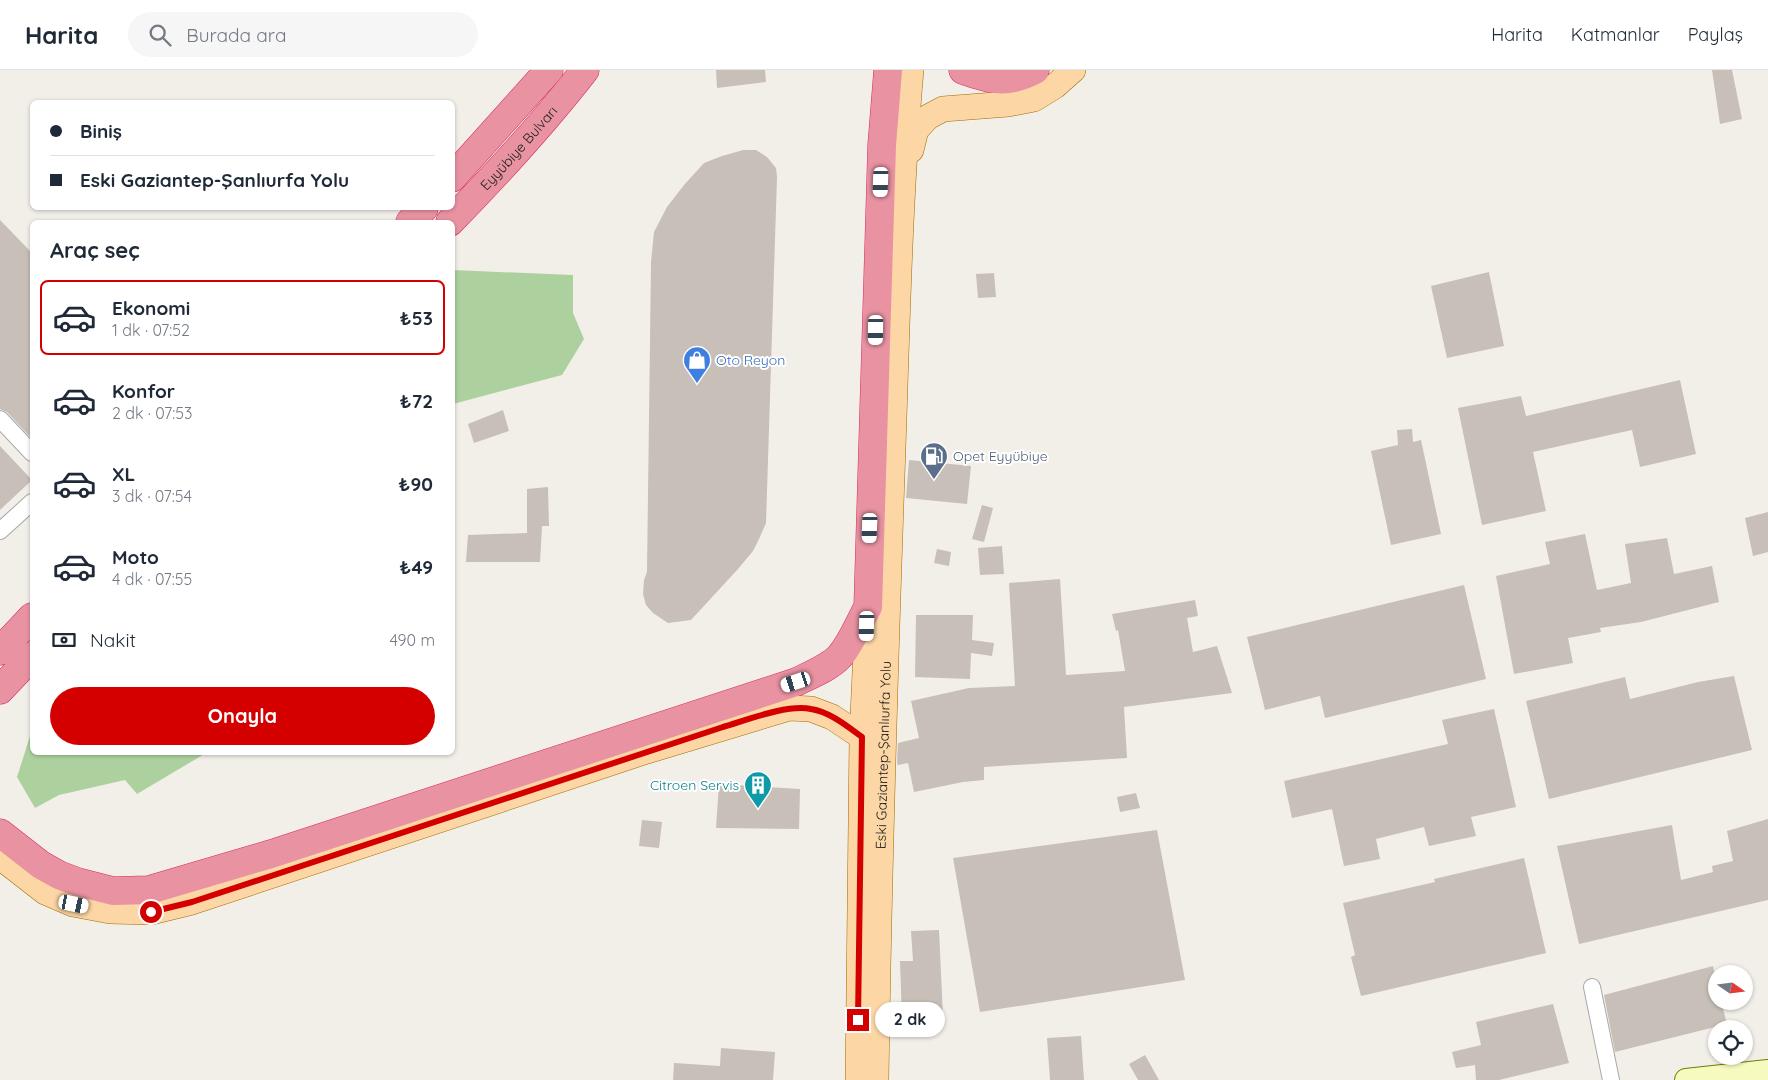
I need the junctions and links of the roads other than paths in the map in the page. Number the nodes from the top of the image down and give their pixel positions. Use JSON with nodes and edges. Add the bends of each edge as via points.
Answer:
{"nodes":[{"id":1,"x":549,"y":70,"type":"edge"},
{"id":2,"x":585,"y":70,"type":"edge"},
{"id":3,"x":888,"y":70,"type":"edge"},
{"id":4,"x":911,"y":70,"type":"edge"},
{"id":5,"x":963,"y":70,"type":"edge"},
{"id":6,"x":1035,"y":70,"type":"edge"},
{"id":7,"x":1073,"y":70,"type":"edge"},
{"id":8,"x":455,"y":175,"type":"edge"},
{"id":9,"x":903,"y":179,"type":"junction"},
{"id":10,"x":422,"y":210,"type":"edge"},
{"id":11,"x":412,"y":220,"type":"edge"},
{"id":12,"x":452,"y":220,"type":"edge"},
{"id":13,"x":0,"y":419,"type":"edge"},
{"id":14,"x":30,"y":451,"type":"edge"},
{"id":15,"x":30,"y":504,"type":"edge"},
{"id":16,"x":0,"y":531,"type":"edge"},
{"id":17,"x":868,"y":607,"type":"junction"},
{"id":18,"x":30,"y":619,"type":"edge"},
{"id":19,"x":0,"y":652,"type":"edge"},
{"id":20,"x":30,"y":658,"type":"edge"},
{"id":21,"x":0,"y":690,"type":"edge"},
{"id":22,"x":862,"y":737,"type":"junction"},
{"id":23,"x":0,"y":833,"type":"edge"},
{"id":24,"x":0,"y":857,"type":"edge"},
{"id":25,"x":1592,"y":987,"type":"dead end"},
{"id":26,"x":1768,"y":1071,"type":"edge"},
{"id":27,"x":858,"y":1080,"type":"edge"},
{"id":28,"x":876,"y":1080,"type":"edge"},
{"id":29,"x":1611,"y":1080,"type":"edge"},
{"id":30,"x":1686,"y":1080,"type":"edge"}],
"edges":[{"from":1,"to":8,"type":"highway","name":"Eyyübiye Bulvarı"},
{"from":2,"to":12,"type":"highway","name":"Eyyübiye Bulvarı","via":[[505,165]]},
{"from":3,"to":17,"type":"highway","via":[[880,203]]},
{"from":4,"to":9,"type":"main road","name":"Eski Gaziantep-Şanlıurfa Yolu"},
{"from":5,"to":6,"type":"highway","via":[[985,78],[1010,80]]},
{"from":7,"to":9,"type":"main road","via":[[1034,99],[943,109],[928,117],[916,130]]},
{"from":9,"to":28,"type":"main road","name":"Eski Gaziantep-Şanlıurfa Yolu","via":[[883,731]]},
{"from":10,"to":11,"type":"highway"},
{"from":13,"to":14,"type":"street"},
{"from":15,"to":16,"type":"street"},
{"from":17,"to":22,"type":"main road","name":"Eski Gaziantep-Şanlıurfa Yolu"},
{"from":17,"to":23,"type":"highway","via":[[839,656],[796,682],[290,848],[150,890],[113,891],[59,875]]},
{"from":18,"to":19,"type":"highway"},
{"from":20,"to":21,"type":"highway"},
{"from":22,"to":24,"type":"main road","via":[[832,717],[811,708],[789,708],[647,751],[192,902],[151,912],[110,911],[74,904],[45,892]]},
{"from":22,"to":27,"type":"main road","name":"Eski Gaziantep-Şanlıurfa Yolu"},
{"from":25,"to":29,"type":"street"},
{"from":26,"to":30,"type":"street"}]}
